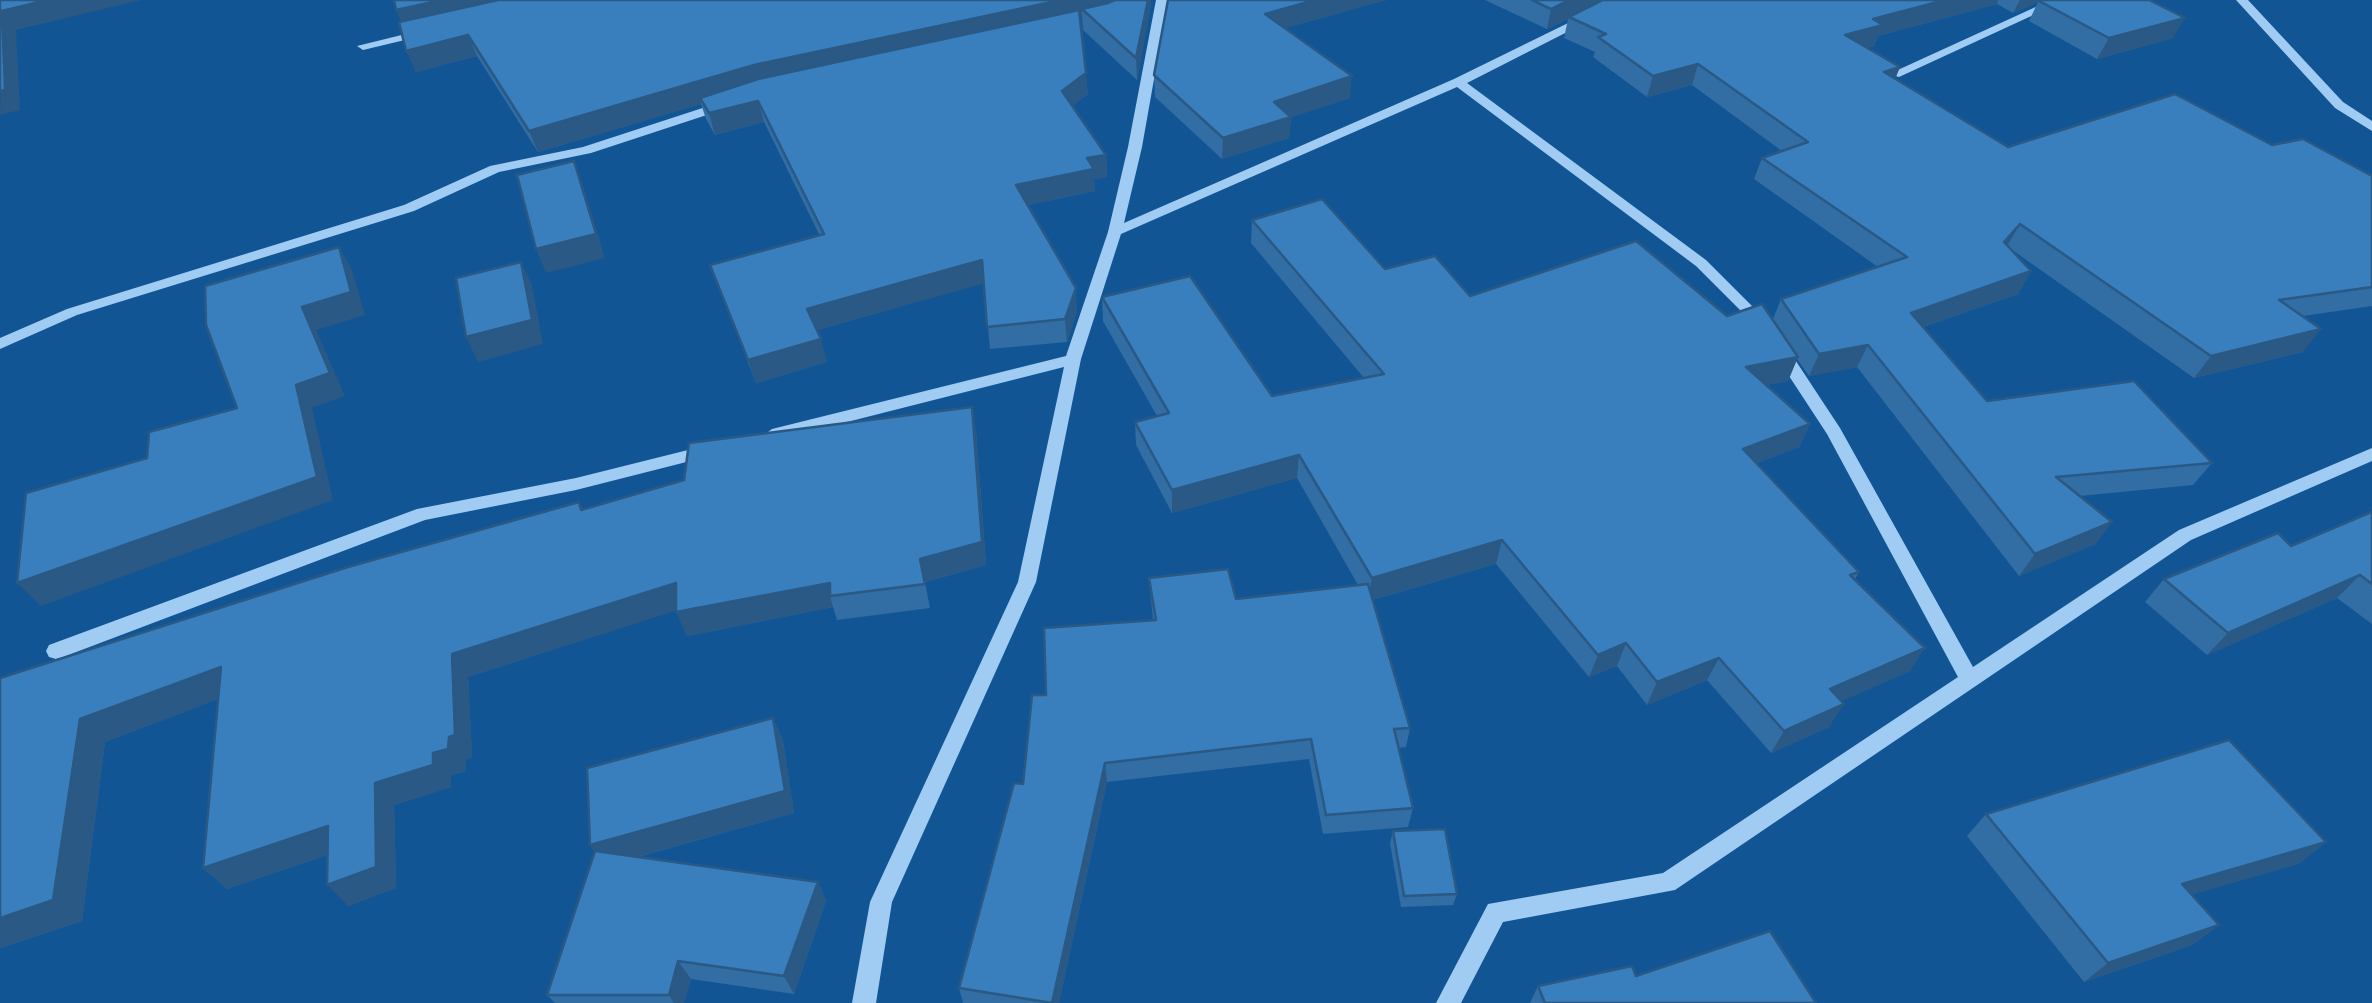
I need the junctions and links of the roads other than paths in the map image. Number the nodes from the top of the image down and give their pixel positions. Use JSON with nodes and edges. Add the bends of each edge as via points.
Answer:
{"nodes":[{"id":1,"x":1162,"y":0,"type":"edge"},
{"id":2,"x":1624,"y":0,"type":"edge"},
{"id":3,"x":2060,"y":0,"type":"edge"},
{"id":4,"x":2242,"y":0,"type":"edge"},
{"id":5,"x":438,"y":30,"type":"edge"},
{"id":6,"x":363,"y":46,"type":"dead end"},
{"id":7,"x":1895,"y":74,"type":"edge"},
{"id":8,"x":1458,"y":82,"type":"junction"},
{"id":9,"x":742,"y":100,"type":"edge"},
{"id":10,"x":2372,"y":127,"type":"edge"},
{"id":11,"x":1115,"y":232,"type":"junction"},
{"id":12,"x":0,"y":344,"type":"edge"},
{"id":13,"x":1072,"y":359,"type":"junction"},
{"id":14,"x":748,"y":441,"type":"edge"},
{"id":15,"x":729,"y":446,"type":"edge"},
{"id":16,"x":2372,"y":454,"type":"edge"},
{"id":17,"x":56,"y":651,"type":"dead end"},
{"id":18,"x":1969,"y":679,"type":"junction"},
{"id":19,"x":864,"y":1003,"type":"edge"},
{"id":20,"x":1448,"y":1003,"type":"edge"}],
"edges":[{"from":1,"to":11,"type":"street"},
{"from":2,"to":8,"type":"street"},
{"from":3,"to":7,"type":"street"},
{"from":4,"to":10,"type":"street","via":[[2339,105]]},
{"from":5,"to":6,"type":"street"},
{"from":8,"to":11,"type":"street"},
{"from":8,"to":18,"type":"street","via":[[1701,262],[1760,321],[1834,432]]},
{"from":9,"to":12,"type":"street","via":[[586,150],[494,168],[409,208],[72,312]]},
{"from":11,"to":13,"type":"street"},
{"from":13,"to":14,"type":"street"},
{"from":13,"to":19,"type":"street","via":[[1028,582],[881,902]]},
{"from":15,"to":17,"type":"street","via":[[423,514]]},
{"from":16,"to":18,"type":"street","via":[[2185,535]]},
{"from":18,"to":20,"type":"street","via":[[1667,883],[1496,912]]}]}
